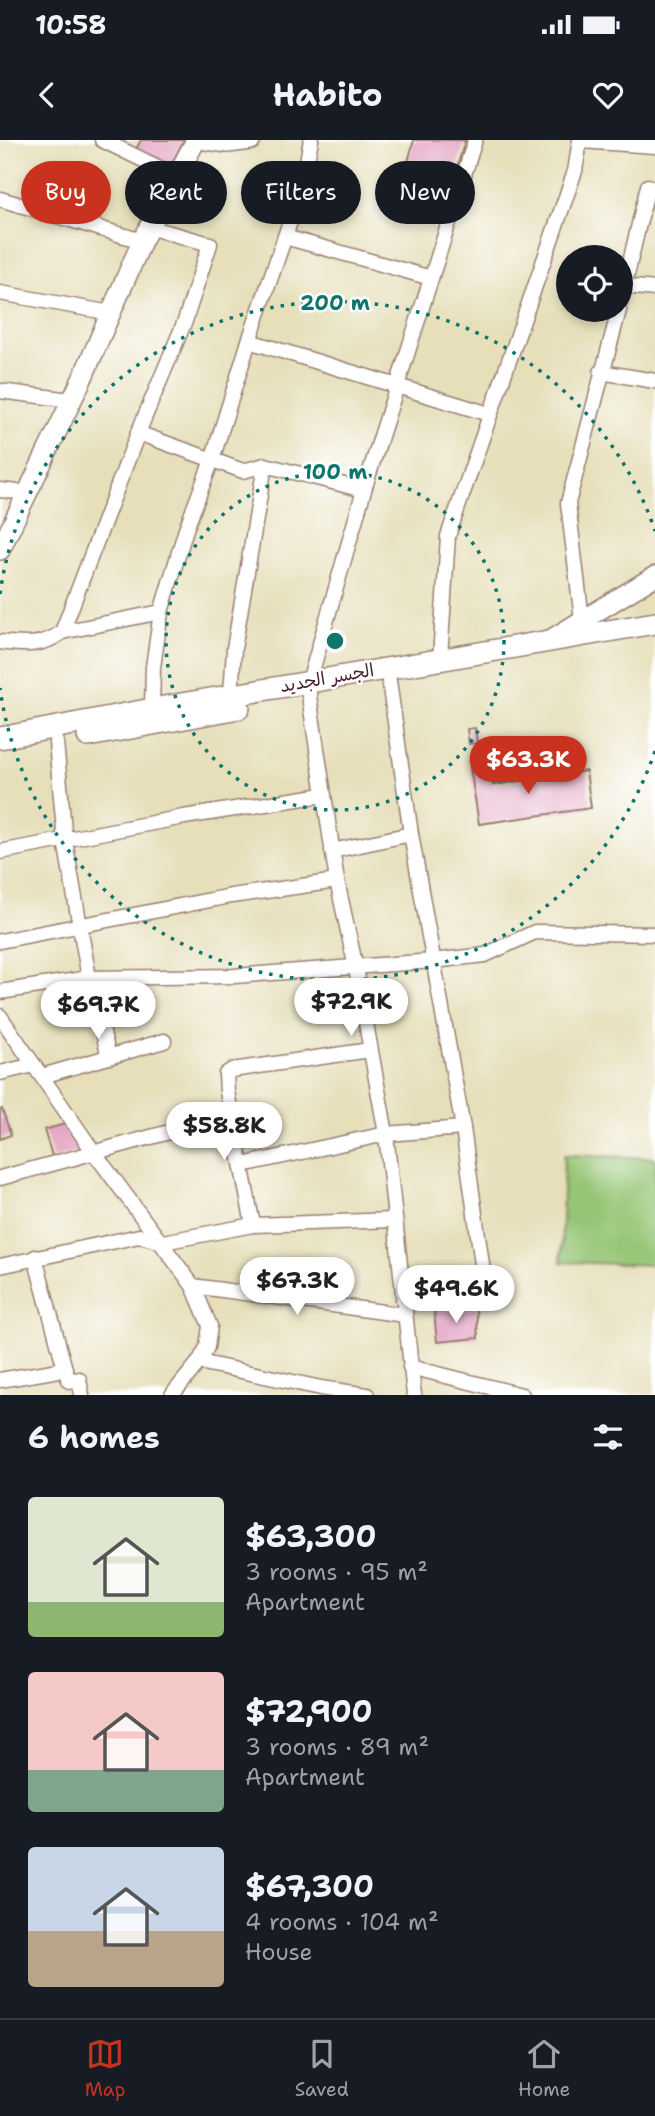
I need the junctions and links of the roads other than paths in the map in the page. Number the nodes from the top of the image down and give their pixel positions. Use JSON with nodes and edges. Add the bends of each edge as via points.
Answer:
{"nodes":[{"id":1,"x":102,"y":140,"type":"edge"},
{"id":2,"x":196,"y":140,"type":"edge"},
{"id":3,"x":206,"y":140,"type":"edge"},
{"id":4,"x":251,"y":140,"type":"edge"},
{"id":5,"x":311,"y":140,"type":"edge"},
{"id":6,"x":475,"y":140,"type":"edge"},
{"id":7,"x":580,"y":141,"type":"edge"},
{"id":8,"x":655,"y":146,"type":"edge"},
{"id":9,"x":145,"y":161,"type":"edge"},
{"id":10,"x":184,"y":161,"type":"edge"},
{"id":11,"x":648,"y":186,"type":"dead end"},
{"id":12,"x":0,"y":199,"type":"edge"},
{"id":13,"x":150,"y":224,"type":"edge"},
{"id":14,"x":145,"y":234,"type":"junction"},
{"id":15,"x":285,"y":237,"type":"junction"},
{"id":16,"x":633,"y":250,"type":"edge"},
{"id":17,"x":431,"y":278,"type":"junction"},
{"id":18,"x":655,"y":289,"type":"edge"},
{"id":19,"x":633,"y":292,"type":"edge"},
{"id":20,"x":0,"y":293,"type":"edge"},
{"id":21,"x":111,"y":313,"type":"junction"},
{"id":22,"x":616,"y":322,"type":"edge"},
{"id":23,"x":249,"y":341,"type":"junction"},
{"id":24,"x":601,"y":372,"type":"junction"},
{"id":25,"x":655,"y":381,"type":"edge"},
{"id":26,"x":397,"y":386,"type":"junction"},
{"id":27,"x":0,"y":391,"type":"edge"},
{"id":28,"x":71,"y":400,"type":"junction"},
{"id":29,"x":489,"y":414,"type":"junction"},
{"id":30,"x":138,"y":433,"type":"junction"},
{"id":31,"x":212,"y":460,"type":"junction"},
{"id":32,"x":264,"y":464,"type":"junction"},
{"id":33,"x":0,"y":490,"type":"edge"},
{"id":34,"x":365,"y":490,"type":"junction"},
{"id":35,"x":27,"y":494,"type":"junction"},
{"id":36,"x":0,"y":550,"type":"edge"},
{"id":37,"x":655,"y":576,"type":"edge"},
{"id":38,"x":161,"y":612,"type":"junction"},
{"id":39,"x":582,"y":620,"type":"junction"},
{"id":40,"x":655,"y":623,"type":"edge"},
{"id":41,"x":62,"y":632,"type":"junction"},
{"id":42,"x":655,"y":637,"type":"edge"},
{"id":43,"x":550,"y":640,"type":"junction"},
{"id":44,"x":0,"y":642,"type":"edge"},
{"id":45,"x":440,"y":658,"type":"junction"},
{"id":46,"x":389,"y":681,"type":"junction"},
{"id":47,"x":309,"y":689,"type":"junction"},
{"id":48,"x":231,"y":695,"type":"junction"},
{"id":49,"x":152,"y":709,"type":"junction"},
{"id":50,"x":0,"y":738,"type":"edge"},
{"id":51,"x":56,"y":742,"type":"junction"},
{"id":52,"x":0,"y":752,"type":"edge"},
{"id":53,"x":323,"y":795,"type":"junction"},
{"id":54,"x":411,"y":834,"type":"junction"},
{"id":55,"x":65,"y":841,"type":"junction"},
{"id":56,"x":332,"y":851,"type":"junction"},
{"id":57,"x":0,"y":852,"type":"edge"},
{"id":58,"x":337,"y":881,"type":"junction"},
{"id":59,"x":81,"y":924,"type":"junction"},
{"id":60,"x":655,"y":934,"type":"edge"},
{"id":61,"x":0,"y":941,"type":"edge"},
{"id":62,"x":433,"y":961,"type":"junction"},
{"id":63,"x":356,"y":968,"type":"junction"},
{"id":64,"x":89,"y":978,"type":"junction"},
{"id":65,"x":0,"y":992,"type":"edge"},
{"id":66,"x":0,"y":1016,"type":"edge"},
{"id":67,"x":164,"y":1041,"type":"dead end"},
{"id":68,"x":370,"y":1050,"type":"junction"},
{"id":69,"x":109,"y":1057,"type":"junction"},
{"id":70,"x":38,"y":1071,"type":"junction"},
{"id":71,"x":0,"y":1073,"type":"edge"},
{"id":72,"x":232,"y":1115,"type":"junction"},
{"id":73,"x":463,"y":1128,"type":"junction"},
{"id":74,"x":386,"y":1134,"type":"junction"},
{"id":75,"x":93,"y":1151,"type":"junction"},
{"id":76,"x":242,"y":1165,"type":"junction"},
{"id":77,"x":0,"y":1178,"type":"edge"},
{"id":78,"x":394,"y":1220,"type":"junction"},
{"id":79,"x":253,"y":1225,"type":"junction"},
{"id":80,"x":163,"y":1242,"type":"junction"},
{"id":81,"x":35,"y":1257,"type":"junction"},
{"id":82,"x":0,"y":1266,"type":"edge"},
{"id":83,"x":193,"y":1286,"type":"junction"},
{"id":84,"x":403,"y":1300,"type":"junction"},
{"id":85,"x":405,"y":1315,"type":"junction"},
{"id":86,"x":199,"y":1362,"type":"junction"},
{"id":87,"x":410,"y":1367,"type":"junction"},
{"id":88,"x":65,"y":1369,"type":"junction"},
{"id":89,"x":0,"y":1380,"type":"edge"},
{"id":90,"x":319,"y":1392,"type":"edge"},
{"id":91,"x":82,"y":1395,"type":"edge"},
{"id":92,"x":172,"y":1395,"type":"edge"},
{"id":93,"x":367,"y":1395,"type":"edge"},
{"id":94,"x":414,"y":1395,"type":"edge"},
{"id":95,"x":522,"y":1395,"type":"edge"}],
"edges":[{"from":1,"to":9,"type":"street"},
{"from":2,"to":10,"type":"street"},
{"from":3,"to":4,"type":"street"},
{"from":5,"to":15,"type":"street"},
{"from":6,"to":17,"type":"street"},
{"from":7,"to":8,"type":"street"},
{"from":7,"to":29,"type":"street","via":[[575,172]]},
{"from":11,"to":16,"type":"street"},
{"from":12,"to":14,"type":"street"},
{"from":13,"to":14,"type":"street"},
{"from":14,"to":21,"type":"street"},
{"from":14,"to":30,"type":"street","via":[[210,244],[185,321]]},
{"from":15,"to":17,"type":"street"},
{"from":15,"to":23,"type":"street"},
{"from":17,"to":26,"type":"street"},
{"from":18,"to":19,"type":"street"},
{"from":20,"to":21,"type":"street"},
{"from":21,"to":28,"type":"street"},
{"from":22,"to":24,"type":"street"},
{"from":23,"to":26,"type":"street"},
{"from":23,"to":31,"type":"street"},
{"from":24,"to":25,"type":"street"},
{"from":24,"to":39,"type":"street","via":[[568,503]]},
{"from":26,"to":29,"type":"street"},
{"from":26,"to":34,"type":"street"},
{"from":27,"to":28,"type":"street"},
{"from":28,"to":35,"type":"street"},
{"from":29,"to":45,"type":"street","via":[[447,536]]},
{"from":30,"to":31,"type":"street"},
{"from":30,"to":41,"type":"street"},
{"from":31,"to":32,"type":"street","via":[[243,471]]},
{"from":31,"to":38,"type":"street"},
{"from":32,"to":34,"type":"street"},
{"from":32,"to":48,"type":"street","via":[[234,649]]},
{"from":33,"to":35,"type":"street"},
{"from":34,"to":47,"type":"street"},
{"from":35,"to":36,"type":"street"},
{"from":37,"to":39,"type":"street"},
{"from":38,"to":41,"type":"street"},
{"from":38,"to":49,"type":"street"},
{"from":39,"to":43,"type":"street"},
{"from":40,"to":43,"type":"main road","name":"الجسر الجديد"},
{"from":41,"to":44,"type":"street","via":[[50,642]]},
{"from":42,"to":46,"type":"main road","name":"الجسر الجديد"},
{"from":43,"to":45,"type":"main road","name":"الجسر الجديد"},
{"from":45,"to":47,"type":"main road","name":"الجسر الجديد"},
{"from":46,"to":47,"type":"main road","name":"الجسر الجديد"},
{"from":46,"to":54,"type":"street"},
{"from":47,"to":48,"type":"main road","name":"الجسر الجديد"},
{"from":47,"to":51,"type":"main road","name":"الجسر الجديد"},
{"from":47,"to":53,"type":"street"},
{"from":48,"to":49,"type":"main road","name":"الجسر الجديد"},
{"from":49,"to":50,"type":"main road","name":"الجسر الجديد"},
{"from":51,"to":52,"type":"main road","name":"الجسر الجديد"},
{"from":51,"to":55,"type":"street"},
{"from":53,"to":55,"type":"street"},
{"from":53,"to":56,"type":"street"},
{"from":54,"to":56,"type":"street"},
{"from":54,"to":62,"type":"street"},
{"from":55,"to":57,"type":"street"},
{"from":55,"to":59,"type":"street"},
{"from":56,"to":58,"type":"street"},
{"from":58,"to":59,"type":"street"},
{"from":58,"to":63,"type":"street"},
{"from":59,"to":61,"type":"street"},
{"from":59,"to":64,"type":"street"},
{"from":60,"to":62,"type":"street","via":[[535,932],[485,955]]},
{"from":62,"to":63,"type":"street"},
{"from":62,"to":73,"type":"street"},
{"from":63,"to":64,"type":"street"},
{"from":63,"to":68,"type":"street"},
{"from":64,"to":65,"type":"street"},
{"from":64,"to":69,"type":"street"},
{"from":66,"to":70,"type":"street"},
{"from":67,"to":69,"type":"street"},
{"from":68,"to":72,"type":"street","via":[[232,1070],[226,1074]]},
{"from":68,"to":74,"type":"street"},
{"from":69,"to":70,"type":"street"},
{"from":70,"to":71,"type":"street"},
{"from":70,"to":75,"type":"street"},
{"from":72,"to":75,"type":"street"},
{"from":72,"to":76,"type":"street"},
{"from":73,"to":74,"type":"street"},
{"from":73,"to":84,"type":"street","via":[[487,1300]]},
{"from":74,"to":76,"type":"street"},
{"from":74,"to":78,"type":"street"},
{"from":75,"to":77,"type":"street"},
{"from":75,"to":80,"type":"street"},
{"from":76,"to":79,"type":"street"},
{"from":78,"to":79,"type":"street"},
{"from":78,"to":84,"type":"street"},
{"from":79,"to":80,"type":"street"},
{"from":80,"to":81,"type":"street","via":[[139,1236]]},
{"from":80,"to":83,"type":"street"},
{"from":81,"to":82,"type":"street"},
{"from":81,"to":88,"type":"street"},
{"from":83,"to":85,"type":"street"},
{"from":83,"to":86,"type":"street","via":[[211,1326]]},
{"from":84,"to":85,"type":"street"},
{"from":85,"to":87,"type":"street"},
{"from":86,"to":90,"type":"street"},
{"from":86,"to":92,"type":"street"},
{"from":87,"to":94,"type":"street"},
{"from":87,"to":95,"type":"street"},
{"from":88,"to":89,"type":"street"},
{"from":88,"to":91,"type":"street","via":[[69,1381],[79,1379]]},
{"from":90,"to":93,"type":"street"}]}
